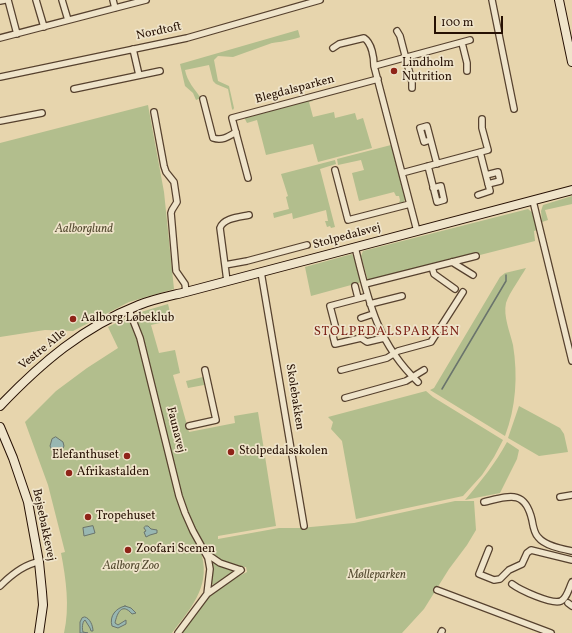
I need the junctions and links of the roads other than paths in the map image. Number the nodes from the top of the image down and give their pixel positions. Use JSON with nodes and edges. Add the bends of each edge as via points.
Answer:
{"nodes":[{"id":1,"x":6,"y":0,"type":"edge"},
{"id":2,"x":36,"y":0,"type":"edge"},
{"id":3,"x":62,"y":0,"type":"edge"},
{"id":4,"x":113,"y":0,"type":"edge"},
{"id":5,"x":146,"y":0,"type":"edge"},
{"id":6,"x":320,"y":0,"type":"edge"},
{"id":7,"x":492,"y":0,"type":"edge"},
{"id":8,"x":559,"y":0,"type":"edge"},
{"id":9,"x":0,"y":1,"type":"edge"},
{"id":10,"x":115,"y":8,"type":"junction"},
{"id":11,"x":68,"y":20,"type":"junction"},
{"id":12,"x":44,"y":27,"type":"junction"},
{"id":13,"x":569,"y":30,"type":"edge"},
{"id":14,"x":397,"y":31,"type":"dead end"},
{"id":15,"x":17,"y":34,"type":"junction"},
{"id":16,"x":0,"y":38,"type":"edge"},
{"id":17,"x":470,"y":40,"type":"dead end"},
{"id":18,"x":462,"y":43,"type":"junction"},
{"id":19,"x":333,"y":48,"type":"dead end"},
{"id":20,"x":133,"y":49,"type":"junction"},
{"id":21,"x":406,"y":58,"type":"junction"},
{"id":22,"x":572,"y":62,"type":"edge"},
{"id":23,"x":374,"y":66,"type":"junction"},
{"id":24,"x":160,"y":71,"type":"dead end"},
{"id":25,"x":467,"y":71,"type":"dead end"},
{"id":26,"x":139,"y":75,"type":"junction"},
{"id":27,"x":0,"y":77,"type":"edge"},
{"id":28,"x":378,"y":79,"type":"junction"},
{"id":29,"x":412,"y":88,"type":"dead end"},
{"id":30,"x":74,"y":89,"type":"dead end"},
{"id":31,"x":203,"y":98,"type":"dead end"},
{"id":32,"x":514,"y":109,"type":"dead end"},
{"id":33,"x":154,"y":112,"type":"dead end"},
{"id":34,"x":42,"y":113,"type":"dead end"},
{"id":35,"x":482,"y":119,"type":"dead end"},
{"id":36,"x":0,"y":121,"type":"edge"},
{"id":37,"x":236,"y":132,"type":"junction"},
{"id":38,"x":430,"y":140,"type":"dead end"},
{"id":39,"x":480,"y":152,"type":"junction"},
{"id":40,"x":437,"y":164,"type":"junction"},
{"id":41,"x":428,"y":166,"type":"junction"},
{"id":42,"x":335,"y":170,"type":"dead end"},
{"id":43,"x":402,"y":173,"type":"junction"},
{"id":44,"x":486,"y":175,"type":"junction"},
{"id":45,"x":248,"y":178,"type":"dead end"},
{"id":46,"x":488,"y":184,"type":"junction"},
{"id":47,"x":434,"y":188,"type":"dead end"},
{"id":48,"x":572,"y":190,"type":"edge"},
{"id":49,"x":478,"y":195,"type":"dead end"},
{"id":50,"x":533,"y":200,"type":"junction"},
{"id":51,"x":410,"y":204,"type":"junction"},
{"id":52,"x":248,"y":215,"type":"dead end"},
{"id":53,"x":417,"y":231,"type":"junction"},
{"id":54,"x":307,"y":245,"type":"dead end"},
{"id":55,"x":355,"y":247,"type":"junction"},
{"id":56,"x":476,"y":256,"type":"dead end"},
{"id":57,"x":452,"y":262,"type":"junction"},
{"id":58,"x":225,"y":265,"type":"junction"},
{"id":59,"x":432,"y":267,"type":"junction"},
{"id":60,"x":261,"y":272,"type":"junction"},
{"id":61,"x":473,"y":275,"type":"dead end"},
{"id":62,"x":228,"y":281,"type":"junction"},
{"id":63,"x":365,"y":284,"type":"junction"},
{"id":64,"x":355,"y":286,"type":"dead end"},
{"id":65,"x":455,"y":289,"type":"dead end"},
{"id":66,"x":186,"y":292,"type":"junction"},
{"id":67,"x":463,"y":292,"type":"dead end"},
{"id":68,"x":368,"y":296,"type":"junction"},
{"id":69,"x":402,"y":296,"type":"dead end"},
{"id":70,"x":358,"y":298,"type":"junction"},
{"id":71,"x":370,"y":304,"type":"junction"},
{"id":72,"x":129,"y":310,"type":"junction"},
{"id":73,"x":373,"y":314,"type":"junction"},
{"id":74,"x":361,"y":318,"type":"dead end"},
{"id":75,"x":384,"y":338,"type":"junction"},
{"id":76,"x":394,"y":354,"type":"junction"},
{"id":77,"x":572,"y":361,"type":"edge"},
{"id":78,"x":205,"y":370,"type":"dead end"},
{"id":79,"x":341,"y":370,"type":"dead end"},
{"id":80,"x":424,"y":370,"type":"dead end"},
{"id":81,"x":412,"y":376,"type":"junction"},
{"id":82,"x":418,"y":382,"type":"dead end"},
{"id":83,"x":345,"y":398,"type":"dead end"},
{"id":84,"x":0,"y":406,"type":"edge"},
{"id":85,"x":0,"y":426,"type":"edge"},
{"id":86,"x":189,"y":426,"type":"dead end"},
{"id":87,"x":572,"y":494,"type":"edge"},
{"id":88,"x":560,"y":497,"type":"dead end"},
{"id":89,"x":484,"y":502,"type":"dead end"},
{"id":90,"x":304,"y":526,"type":"dead end"},
{"id":91,"x":489,"y":549,"type":"dead end"},
{"id":92,"x":572,"y":551,"type":"edge"},
{"id":93,"x":206,"y":554,"type":"junction"},
{"id":94,"x":571,"y":559,"type":"edge"},
{"id":95,"x":39,"y":562,"type":"junction"},
{"id":96,"x":572,"y":582,"type":"edge"},
{"id":97,"x":512,"y":584,"type":"dead end"},
{"id":98,"x":0,"y":586,"type":"edge"},
{"id":99,"x":437,"y":590,"type":"dead end"},
{"id":100,"x":207,"y":594,"type":"junction"},
{"id":101,"x":39,"y":633,"type":"edge"},
{"id":102,"x":178,"y":633,"type":"edge"},
{"id":103,"x":551,"y":633,"type":"edge"}],
"edges":[{"from":1,"to":9,"type":"street"},
{"from":1,"to":15,"type":"street"},
{"from":2,"to":12,"type":"street"},
{"from":3,"to":11,"type":"street"},
{"from":4,"to":10,"type":"street"},
{"from":5,"to":10,"type":"street"},
{"from":6,"to":20,"type":"street","name":"Nordtoft","via":[[187,38]]},
{"from":7,"to":32,"type":"street"},
{"from":8,"to":13,"type":"street"},
{"from":10,"to":11,"type":"street"},
{"from":11,"to":12,"type":"street"},
{"from":12,"to":15,"type":"street"},
{"from":13,"to":22,"type":"street"},
{"from":14,"to":21,"type":"street"},
{"from":15,"to":16,"type":"street"},
{"from":17,"to":18,"type":"street"},
{"from":18,"to":21,"type":"street"},
{"from":18,"to":25,"type":"street"},
{"from":19,"to":23,"type":"street","via":[[364,38],[369,44]]},
{"from":20,"to":26,"type":"street"},
{"from":20,"to":27,"type":"street","name":"Nordtoft"},
{"from":21,"to":23,"type":"street"},
{"from":21,"to":29,"type":"street"},
{"from":23,"to":28,"type":"street"},
{"from":24,"to":26,"type":"street"},
{"from":26,"to":30,"type":"street"},
{"from":28,"to":37,"type":"street","name":"Blegdalsparken","via":[[232,118]]},
{"from":28,"to":43,"type":"street"},
{"from":31,"to":37,"type":"street","via":[[213,138],[224,139]]},
{"from":33,"to":66,"type":"street","via":[[164,166],[174,182],[177,202],[171,213],[176,271],[185,284]]},
{"from":34,"to":36,"type":"street"},
{"from":35,"to":39,"type":"street","via":[[488,150]]},
{"from":37,"to":45,"type":"street","name":"Blegdalsparken"},
{"from":38,"to":40,"type":"street"},
{"from":39,"to":40,"type":"street"},
{"from":39,"to":44,"type":"street"},
{"from":40,"to":41,"type":"street"},
{"from":41,"to":43,"type":"street"},
{"from":41,"to":47,"type":"street"},
{"from":42,"to":51,"type":"street","via":[[348,220]]},
{"from":43,"to":51,"type":"street"},
{"from":44,"to":46,"type":"street"},
{"from":44,"to":46,"type":"street","via":[[498,172],[500,181]]},
{"from":46,"to":49,"type":"street","via":[[490,191]]},
{"from":48,"to":50,"type":"street","name":"Stolpedalsvej"},
{"from":50,"to":53,"type":"street","name":"Stolpedalsvej"},
{"from":50,"to":77,"type":"street"},
{"from":51,"to":53,"type":"street"},
{"from":52,"to":58,"type":"street","via":[[221,224]]},
{"from":53,"to":55,"type":"street","name":"Stolpedalsvej"},
{"from":54,"to":58,"type":"street"},
{"from":55,"to":60,"type":"street","name":"Stolpedalsvej"},
{"from":55,"to":63,"type":"street"},
{"from":56,"to":57,"type":"street"},
{"from":57,"to":59,"type":"street"},
{"from":57,"to":61,"type":"street"},
{"from":58,"to":62,"type":"street"},
{"from":59,"to":63,"type":"street"},
{"from":59,"to":65,"type":"street","via":[[434,274]]},
{"from":60,"to":62,"type":"street","name":"Stolpedalsvej"},
{"from":60,"to":90,"type":"street","name":"Skolebakken"},
{"from":62,"to":66,"type":"street","name":"Stolpedalsvej"},
{"from":63,"to":68,"type":"street"},
{"from":64,"to":70,"type":"street"},
{"from":66,"to":72,"type":"street","name":"Stolpedalsvej"},
{"from":67,"to":76,"type":"street","via":[[431,342]]},
{"from":68,"to":70,"type":"street"},
{"from":68,"to":71,"type":"street"},
{"from":69,"to":71,"type":"street"},
{"from":70,"to":75,"type":"street","via":[[330,306],[336,329],[333,336],[335,344],[361,338],[367,342]]},
{"from":71,"to":73,"type":"street"},
{"from":72,"to":84,"type":"street","name":"Vestre Alle","via":[[94,327],[55,353]]},
{"from":72,"to":93,"type":"street","name":"Faunavej","via":[[140,338],[179,496],[193,531]]},
{"from":73,"to":74,"type":"street"},
{"from":73,"to":75,"type":"street"},
{"from":75,"to":76,"type":"street"},
{"from":76,"to":79,"type":"street"},
{"from":76,"to":81,"type":"street"},
{"from":78,"to":86,"type":"street","via":[[216,420]]},
{"from":80,"to":81,"type":"street"},
{"from":81,"to":82,"type":"street"},
{"from":81,"to":83,"type":"street","via":[[406,381]]},
{"from":85,"to":95,"type":"street","name":"Bejsebakkevej","via":[[28,502]]},
{"from":87,"to":88,"type":"street"},
{"from":89,"to":92,"type":"street","via":[[509,496],[517,497],[527,505],[538,538]]},
{"from":91,"to":94,"type":"street","via":[[479,574],[494,580],[500,579],[508,570],[522,564],[526,553],[531,550]]},
{"from":92,"to":94,"type":"street"},
{"from":93,"to":100,"type":"street","name":"Faunavej","via":[[210,569]]},
{"from":93,"to":100,"type":"street","via":[[220,563],[241,570]]},
{"from":95,"to":98,"type":"street","via":[[23,568]]},
{"from":95,"to":101,"type":"street","name":"Bejsebakkevej","via":[[43,605]]},
{"from":96,"to":97,"type":"street","via":[[565,598],[557,602]]},
{"from":99,"to":103,"type":"street"},
{"from":100,"to":102,"type":"street","name":"Faunavej"}]}
